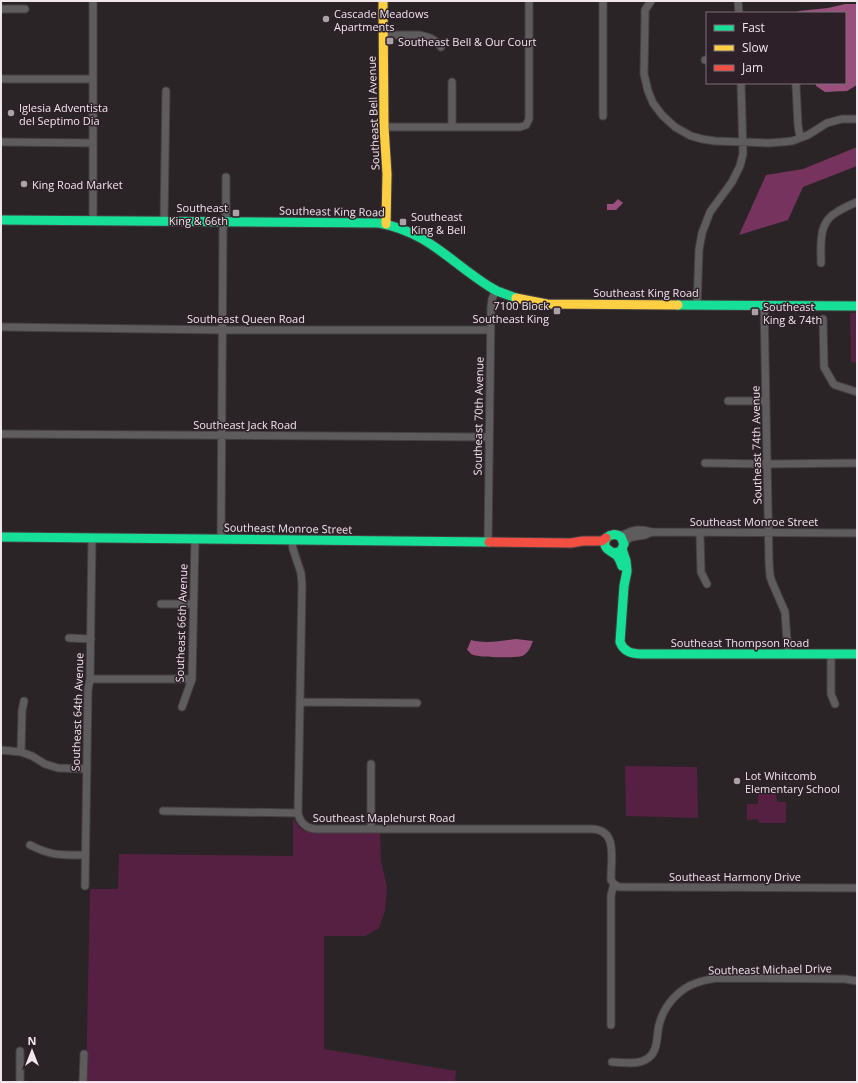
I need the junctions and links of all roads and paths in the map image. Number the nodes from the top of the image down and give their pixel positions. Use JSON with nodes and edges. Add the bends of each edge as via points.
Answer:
{"nodes":[{"id":1,"x":93,"y":1,"type":"edge"},
{"id":2,"x":383,"y":1,"type":"edge"},
{"id":3,"x":529,"y":1,"type":"edge"},
{"id":4,"x":603,"y":1,"type":"edge"},
{"id":5,"x":651,"y":1,"type":"edge"},
{"id":6,"x":738,"y":1,"type":"edge"},
{"id":7,"x":1,"y":9,"type":"edge"},
{"id":8,"x":25,"y":9,"type":"dead end"},
{"id":9,"x":739,"y":12,"type":"edge"},
{"id":10,"x":383,"y":35,"type":"junction"},
{"id":11,"x":441,"y":47,"type":"dead end"},
{"id":12,"x":1,"y":78,"type":"edge"},
{"id":13,"x":93,"y":79,"type":"junction"},
{"id":14,"x":452,"y":82,"type":"dead end"},
{"id":15,"x":741,"y":84,"type":"edge"},
{"id":16,"x":796,"y":85,"type":"dead end"},
{"id":17,"x":166,"y":91,"type":"dead end"},
{"id":18,"x":602,"y":116,"type":"dead end"},
{"id":19,"x":857,"y":119,"type":"edge"},
{"id":20,"x":384,"y":127,"type":"junction"},
{"id":21,"x":452,"y":127,"type":"junction"},
{"id":22,"x":800,"y":138,"type":"junction"},
{"id":23,"x":1,"y":142,"type":"edge"},
{"id":24,"x":743,"y":142,"type":"junction"},
{"id":25,"x":93,"y":143,"type":"junction"},
{"id":26,"x":226,"y":177,"type":"dead end"},
{"id":27,"x":857,"y":202,"type":"edge"},
{"id":28,"x":1,"y":220,"type":"edge"},
{"id":29,"x":92,"y":220,"type":"junction"},
{"id":30,"x":164,"y":221,"type":"junction"},
{"id":31,"x":224,"y":221,"type":"junction"},
{"id":32,"x":386,"y":224,"type":"junction"},
{"id":33,"x":821,"y":263,"type":"dead end"},
{"id":34,"x":496,"y":290,"type":"junction"},
{"id":35,"x":764,"y":304,"type":"junction"},
{"id":36,"x":697,"y":305,"type":"junction"},
{"id":37,"x":857,"y":306,"type":"edge"},
{"id":38,"x":823,"y":319,"type":"dead end"},
{"id":39,"x":1,"y":327,"type":"edge"},
{"id":40,"x":223,"y":330,"type":"junction"},
{"id":41,"x":490,"y":330,"type":"junction"},
{"id":42,"x":857,"y":392,"type":"edge"},
{"id":43,"x":728,"y":401,"type":"dead end"},
{"id":44,"x":766,"y":401,"type":"junction"},
{"id":45,"x":1,"y":434,"type":"edge"},
{"id":46,"x":221,"y":435,"type":"junction"},
{"id":47,"x":489,"y":437,"type":"junction"},
{"id":48,"x":705,"y":463,"type":"dead end"},
{"id":49,"x":857,"y":463,"type":"edge"},
{"id":50,"x":768,"y":464,"type":"junction"},
{"id":51,"x":652,"y":532,"type":"junction"},
{"id":52,"x":700,"y":533,"type":"junction"},
{"id":53,"x":769,"y":533,"type":"junction"},
{"id":54,"x":857,"y":533,"type":"edge"},
{"id":55,"x":619,"y":535,"type":"junction"},
{"id":56,"x":1,"y":537,"type":"edge"},
{"id":57,"x":92,"y":538,"type":"junction"},
{"id":58,"x":606,"y":538,"type":"junction"},
{"id":59,"x":195,"y":539,"type":"junction"},
{"id":60,"x":221,"y":539,"type":"junction"},
{"id":61,"x":292,"y":540,"type":"junction"},
{"id":62,"x":488,"y":542,"type":"junction"},
{"id":63,"x":575,"y":543,"type":"junction"},
{"id":64,"x":623,"y":546,"type":"junction"},
{"id":65,"x":606,"y":548,"type":"junction"},
{"id":66,"x":614,"y":553,"type":"junction"},
{"id":67,"x":707,"y":584,"type":"dead end"},
{"id":68,"x":624,"y":586,"type":"junction"},
{"id":69,"x":161,"y":604,"type":"dead end"},
{"id":70,"x":193,"y":604,"type":"junction"},
{"id":71,"x":69,"y":638,"type":"dead end"},
{"id":72,"x":91,"y":639,"type":"junction"},
{"id":73,"x":788,"y":654,"type":"junction"},
{"id":74,"x":831,"y":654,"type":"junction"},
{"id":75,"x":857,"y":654,"type":"edge"},
{"id":76,"x":90,"y":679,"type":"junction"},
{"id":77,"x":192,"y":679,"type":"junction"},
{"id":78,"x":24,"y":701,"type":"dead end"},
{"id":79,"x":300,"y":702,"type":"junction"},
{"id":80,"x":417,"y":703,"type":"dead end"},
{"id":81,"x":835,"y":704,"type":"dead end"},
{"id":82,"x":182,"y":707,"type":"dead end"},
{"id":83,"x":1,"y":750,"type":"edge"},
{"id":84,"x":21,"y":752,"type":"junction"},
{"id":85,"x":371,"y":764,"type":"dead end"},
{"id":86,"x":87,"y":769,"type":"junction"},
{"id":87,"x":163,"y":811,"type":"dead end"},
{"id":88,"x":298,"y":813,"type":"junction"},
{"id":89,"x":371,"y":828,"type":"junction"},
{"id":90,"x":30,"y":845,"type":"dead end"},
{"id":91,"x":85,"y":855,"type":"junction"},
{"id":92,"x":614,"y":884,"type":"junction"},
{"id":93,"x":85,"y":886,"type":"dead end"},
{"id":94,"x":857,"y":888,"type":"edge"},
{"id":95,"x":857,"y":981,"type":"edge"},
{"id":96,"x":611,"y":1025,"type":"dead end"},
{"id":97,"x":20,"y":1051,"type":"dead end"},
{"id":98,"x":84,"y":1054,"type":"dead end"},
{"id":99,"x":612,"y":1062,"type":"dead end"},
{"id":100,"x":20,"y":1082,"type":"edge"},
{"id":101,"x":83,"y":1082,"type":"edge"}],
"edges":[{"from":1,"to":13,"type":"street"},
{"from":2,"to":10,"type":"street","name":"Southeast Bell Avenue"},
{"from":3,"to":21,"type":"street","via":[[529,119],[526,125]]},
{"from":4,"to":18,"type":"street"},
{"from":5,"to":24,"type":"street","via":[[644,17],[644,74],[653,103],[675,127],[690,136],[714,141]]},
{"from":6,"to":9,"type":"street"},
{"from":7,"to":8,"type":"street"},
{"from":10,"to":11,"type":"street","via":[[419,35],[436,40]]},
{"from":10,"to":20,"type":"street","name":"Southeast Bell Avenue"},
{"from":12,"to":13,"type":"street"},
{"from":13,"to":25,"type":"street"},
{"from":14,"to":21,"type":"street"},
{"from":15,"to":24,"type":"street"},
{"from":16,"to":22,"type":"street"},
{"from":17,"to":30,"type":"street"},
{"from":19,"to":22,"type":"street","via":[[827,123]]},
{"from":20,"to":21,"type":"street"},
{"from":20,"to":32,"type":"street","name":"Southeast Bell Avenue","via":[[387,174]]},
{"from":22,"to":24,"type":"street","via":[[769,143]]},
{"from":23,"to":25,"type":"street"},
{"from":24,"to":36,"type":"street","via":[[740,166],[732,182],[710,212],[702,233]]},
{"from":25,"to":29,"type":"street"},
{"from":26,"to":31,"type":"street"},
{"from":27,"to":33,"type":"street","via":[[836,212],[826,222],[822,230]]},
{"from":28,"to":29,"type":"street","name":"Southeast King Road"},
{"from":29,"to":30,"type":"street","name":"Southeast King Road"},
{"from":30,"to":31,"type":"street","name":"Southeast King Road"},
{"from":31,"to":32,"type":"street","name":"Southeast King Road"},
{"from":31,"to":40,"type":"street"},
{"from":32,"to":34,"type":"street","name":"Southeast King Road","via":[[404,229],[426,240]]},
{"from":34,"to":36,"type":"street","name":"Southeast King Road","via":[[516,298],[547,304]]},
{"from":34,"to":41,"type":"street","name":"Southeast 70th Avenue","via":[[491,302]]},
{"from":35,"to":36,"type":"street","name":"Southeast King Road"},
{"from":35,"to":37,"type":"street","name":"Southeast King Road"},
{"from":35,"to":44,"type":"street","name":"Southeast 74th Avenue"},
{"from":38,"to":42,"type":"street","via":[[824,367],[833,383]]},
{"from":39,"to":40,"type":"street","name":"Southeast Queen Road"},
{"from":40,"to":41,"type":"street","name":"Southeast Queen Road"},
{"from":40,"to":46,"type":"street"},
{"from":41,"to":47,"type":"street","name":"Southeast 70th Avenue"},
{"from":43,"to":44,"type":"street"},
{"from":44,"to":50,"type":"street","name":"Southeast 74th Avenue"},
{"from":45,"to":46,"type":"street","name":"Southeast Jack Road"},
{"from":46,"to":47,"type":"street","name":"Southeast Jack Road"},
{"from":46,"to":60,"type":"street"},
{"from":47,"to":62,"type":"street","name":"Southeast 70th Avenue"},
{"from":48,"to":50,"type":"street"},
{"from":49,"to":50,"type":"street"},
{"from":50,"to":53,"type":"street","name":"Southeast 74th Avenue"},
{"from":51,"to":52,"type":"street","name":"Southeast Monroe Street"},
{"from":51,"to":55,"type":"street","name":"Southeast Monroe Street","via":[[639,530]]},
{"from":51,"to":64,"type":"street","name":"Southeast Monroe Street","via":[[631,537]]},
{"from":52,"to":53,"type":"street","name":"Southeast Monroe Street"},
{"from":52,"to":67,"type":"street","via":[[701,572]]},
{"from":53,"to":54,"type":"street","name":"Southeast Monroe Street"},
{"from":53,"to":73,"type":"street","name":"Southeast 74th Avenue","via":[[770,576],[785,612]]},
{"from":55,"to":58,"type":"street","via":[[612,534]]},
{"from":55,"to":64,"type":"street","via":[[623,539]]},
{"from":56,"to":57,"type":"street","name":"Southeast Monroe Street"},
{"from":57,"to":59,"type":"street","name":"Southeast Monroe Street"},
{"from":57,"to":72,"type":"street","name":"Southeast 64th Avenue"},
{"from":58,"to":63,"type":"street","name":"Southeast Monroe Street","via":[[602,541]]},
{"from":58,"to":65,"type":"street"},
{"from":59,"to":60,"type":"street","name":"Southeast Monroe Street"},
{"from":59,"to":70,"type":"street","name":"Southeast 66th Avenue"},
{"from":60,"to":61,"type":"street","name":"Southeast Monroe Street"},
{"from":61,"to":62,"type":"street","name":"Southeast Monroe Street"},
{"from":61,"to":79,"type":"street","name":"Southeast Maplehurst Road","via":[[302,585]]},
{"from":62,"to":63,"type":"street","name":"Southeast Monroe Street"},
{"from":63,"to":65,"type":"street","name":"Southeast Monroe Street"},
{"from":64,"to":66,"type":"street","via":[[619,552]]},
{"from":64,"to":68,"type":"street","via":[[627,569]]},
{"from":65,"to":66,"type":"street"},
{"from":66,"to":68,"type":"street","via":[[622,564]]},
{"from":68,"to":73,"type":"street","name":"Southeast Thompson Road","via":[[620,644],[630,653]]},
{"from":69,"to":70,"type":"street"},
{"from":70,"to":77,"type":"street","name":"Southeast 66th Avenue"},
{"from":71,"to":72,"type":"street"},
{"from":72,"to":76,"type":"street","name":"Southeast 64th Avenue"},
{"from":73,"to":74,"type":"street","name":"Southeast Thompson Road"},
{"from":74,"to":75,"type":"street","name":"Southeast Thompson Road"},
{"from":74,"to":81,"type":"street","via":[[831,694]]},
{"from":76,"to":77,"type":"street"},
{"from":76,"to":86,"type":"street","name":"Southeast 64th Avenue"},
{"from":77,"to":82,"type":"street","name":"Southeast 66th Avenue"},
{"from":78,"to":84,"type":"street"},
{"from":79,"to":80,"type":"street"},
{"from":79,"to":88,"type":"street","name":"Southeast Maplehurst Road"},
{"from":83,"to":84,"type":"street"},
{"from":84,"to":86,"type":"street","via":[[58,768]]},
{"from":85,"to":89,"type":"street"},
{"from":86,"to":91,"type":"street","name":"Southeast 64th Avenue"},
{"from":87,"to":88,"type":"street"},
{"from":88,"to":89,"type":"street","name":"Southeast Maplehurst Road","via":[[303,824],[312,829]]},
{"from":89,"to":92,"type":"street","name":"Southeast Maplehurst Road","via":[[595,829],[603,831],[611,840]]},
{"from":90,"to":91,"type":"street","via":[[54,854]]},
{"from":91,"to":93,"type":"street","name":"Southeast 64th Avenue"},
{"from":92,"to":94,"type":"street","name":"Southeast Harmony Drive","via":[[619,887]]},
{"from":92,"to":96,"type":"street","via":[[611,896]]},
{"from":95,"to":99,"type":"street","name":"Southeast Michael Drive","via":[[725,978],[700,981],[690,985],[671,1000],[659,1026],[655,1050],[646,1060]]},
{"from":97,"to":100,"type":"street"},
{"from":98,"to":101,"type":"street"}]}
